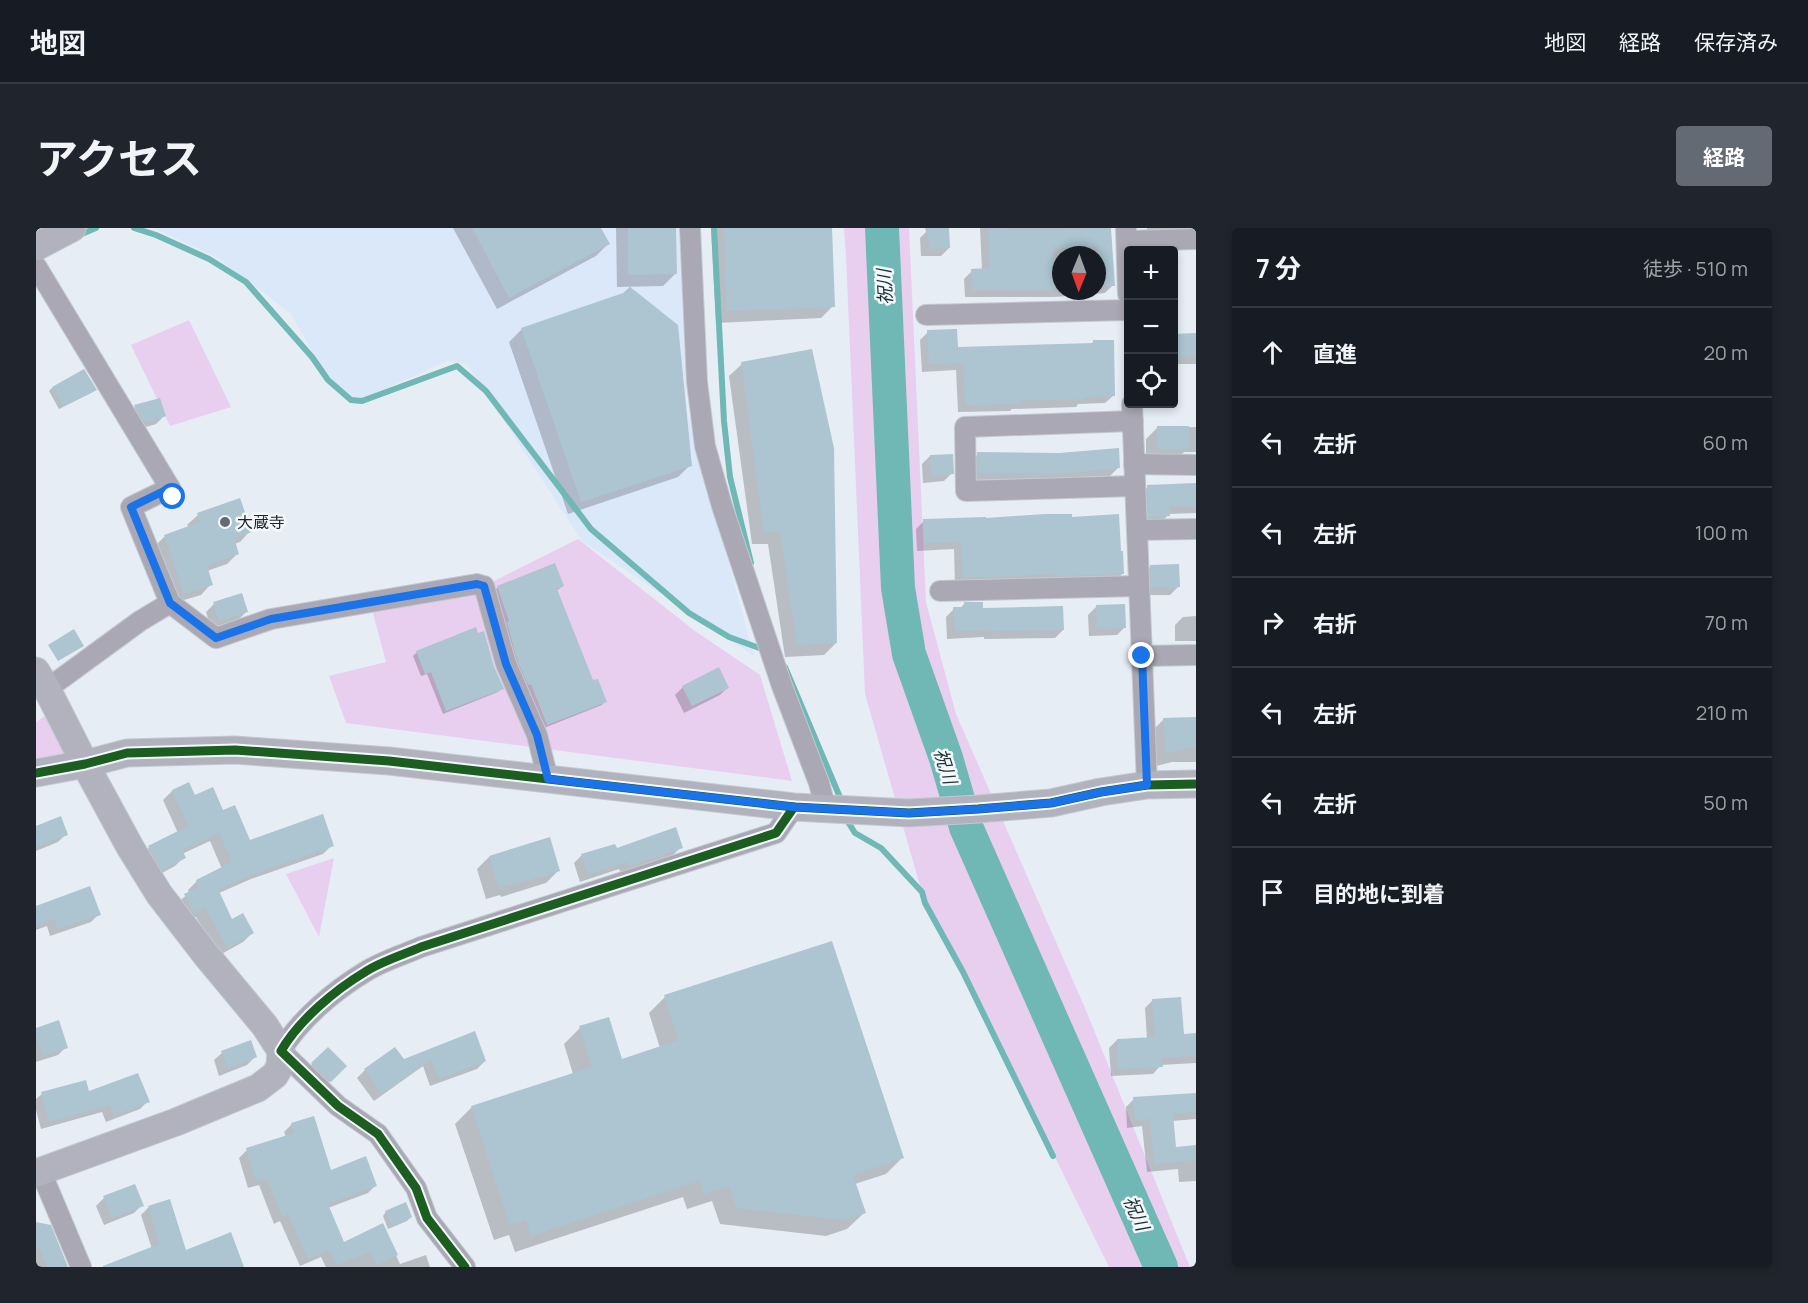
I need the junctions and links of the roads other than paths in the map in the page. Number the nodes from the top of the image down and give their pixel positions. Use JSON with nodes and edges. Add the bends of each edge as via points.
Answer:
{"nodes":[{"id":1,"x":72,"y":228,"type":"edge"},
{"id":2,"x":690,"y":228,"type":"edge"},
{"id":3,"x":1126,"y":234,"type":"edge"},
{"id":4,"x":1196,"y":239,"type":"edge"},
{"id":5,"x":36,"y":247,"type":"edge"},
{"id":6,"x":36,"y":266,"type":"edge"},
{"id":7,"x":1124,"y":310,"type":"edge"},
{"id":8,"x":926,"y":315,"type":"dead end"},
{"id":9,"x":1132,"y":412,"type":"edge"},
{"id":10,"x":1134,"y":464,"type":"junction"},
{"id":11,"x":1196,"y":465,"type":"edge"},
{"id":12,"x":1135,"y":486,"type":"junction"},
{"id":13,"x":1196,"y":529,"type":"edge"},
{"id":14,"x":1137,"y":530,"type":"junction"},
{"id":15,"x":1139,"y":586,"type":"junction"},
{"id":16,"x":940,"y":591,"type":"dead end"},
{"id":17,"x":170,"y":603,"type":"junction"},
{"id":18,"x":1196,"y":655,"type":"edge"},
{"id":19,"x":1142,"y":656,"type":"junction"},
{"id":20,"x":41,"y":680,"type":"edge"},
{"id":21,"x":85,"y":764,"type":"junction"},
{"id":22,"x":36,"y":773,"type":"edge"},
{"id":23,"x":548,"y":779,"type":"junction"},
{"id":24,"x":1196,"y":784,"type":"edge"},
{"id":25,"x":1147,"y":785,"type":"junction"},
{"id":26,"x":794,"y":807,"type":"junction"},
{"id":27,"x":826,"y":810,"type":"junction"},
{"id":28,"x":281,"y":1051,"type":"junction"},
{"id":29,"x":38,"y":1173,"type":"edge"},
{"id":30,"x":81,"y":1267,"type":"edge"},
{"id":31,"x":465,"y":1267,"type":"edge"}],
"edges":[{"from":1,"to":5,"type":"street"},
{"from":2,"to":27,"type":"street","via":[[697,382],[705,446]]},
{"from":3,"to":4,"type":"street"},
{"from":6,"to":17,"type":"street","via":[[172,493],[131,507]]},
{"from":7,"to":8,"type":"street"},
{"from":9,"to":10,"type":"street"},
{"from":9,"to":12,"type":"street","via":[[965,427],[966,491]]},
{"from":10,"to":11,"type":"street"},
{"from":10,"to":12,"type":"street"},
{"from":12,"to":14,"type":"street"},
{"from":13,"to":14,"type":"street"},
{"from":14,"to":15,"type":"street"},
{"from":15,"to":16,"type":"street"},
{"from":15,"to":19,"type":"street"},
{"from":17,"to":20,"type":"street"},
{"from":17,"to":23,"type":"street","via":[[216,638],[271,619],[477,584],[484,586],[506,664],[537,735]]},
{"from":18,"to":19,"type":"street"},
{"from":19,"to":25,"type":"street"},
{"from":20,"to":21,"type":"street"},
{"from":21,"to":22,"type":"street"},
{"from":21,"to":23,"type":"street","via":[[127,753],[235,750]]},
{"from":21,"to":28,"type":"street","via":[[159,894]]},
{"from":23,"to":26,"type":"street"},
{"from":24,"to":25,"type":"street"},
{"from":25,"to":27,"type":"street","via":[[1051,803],[978,809],[909,813]]},
{"from":26,"to":27,"type":"street"},
{"from":26,"to":28,"type":"street","via":[[776,833],[421,947],[367,971],[332,995],[290,1036]]},
{"from":28,"to":29,"type":"street","via":[[275,1075],[258,1088]]},
{"from":28,"to":31,"type":"street","via":[[338,1106],[378,1134],[416,1188],[427,1218]]},
{"from":29,"to":30,"type":"street"}]}
